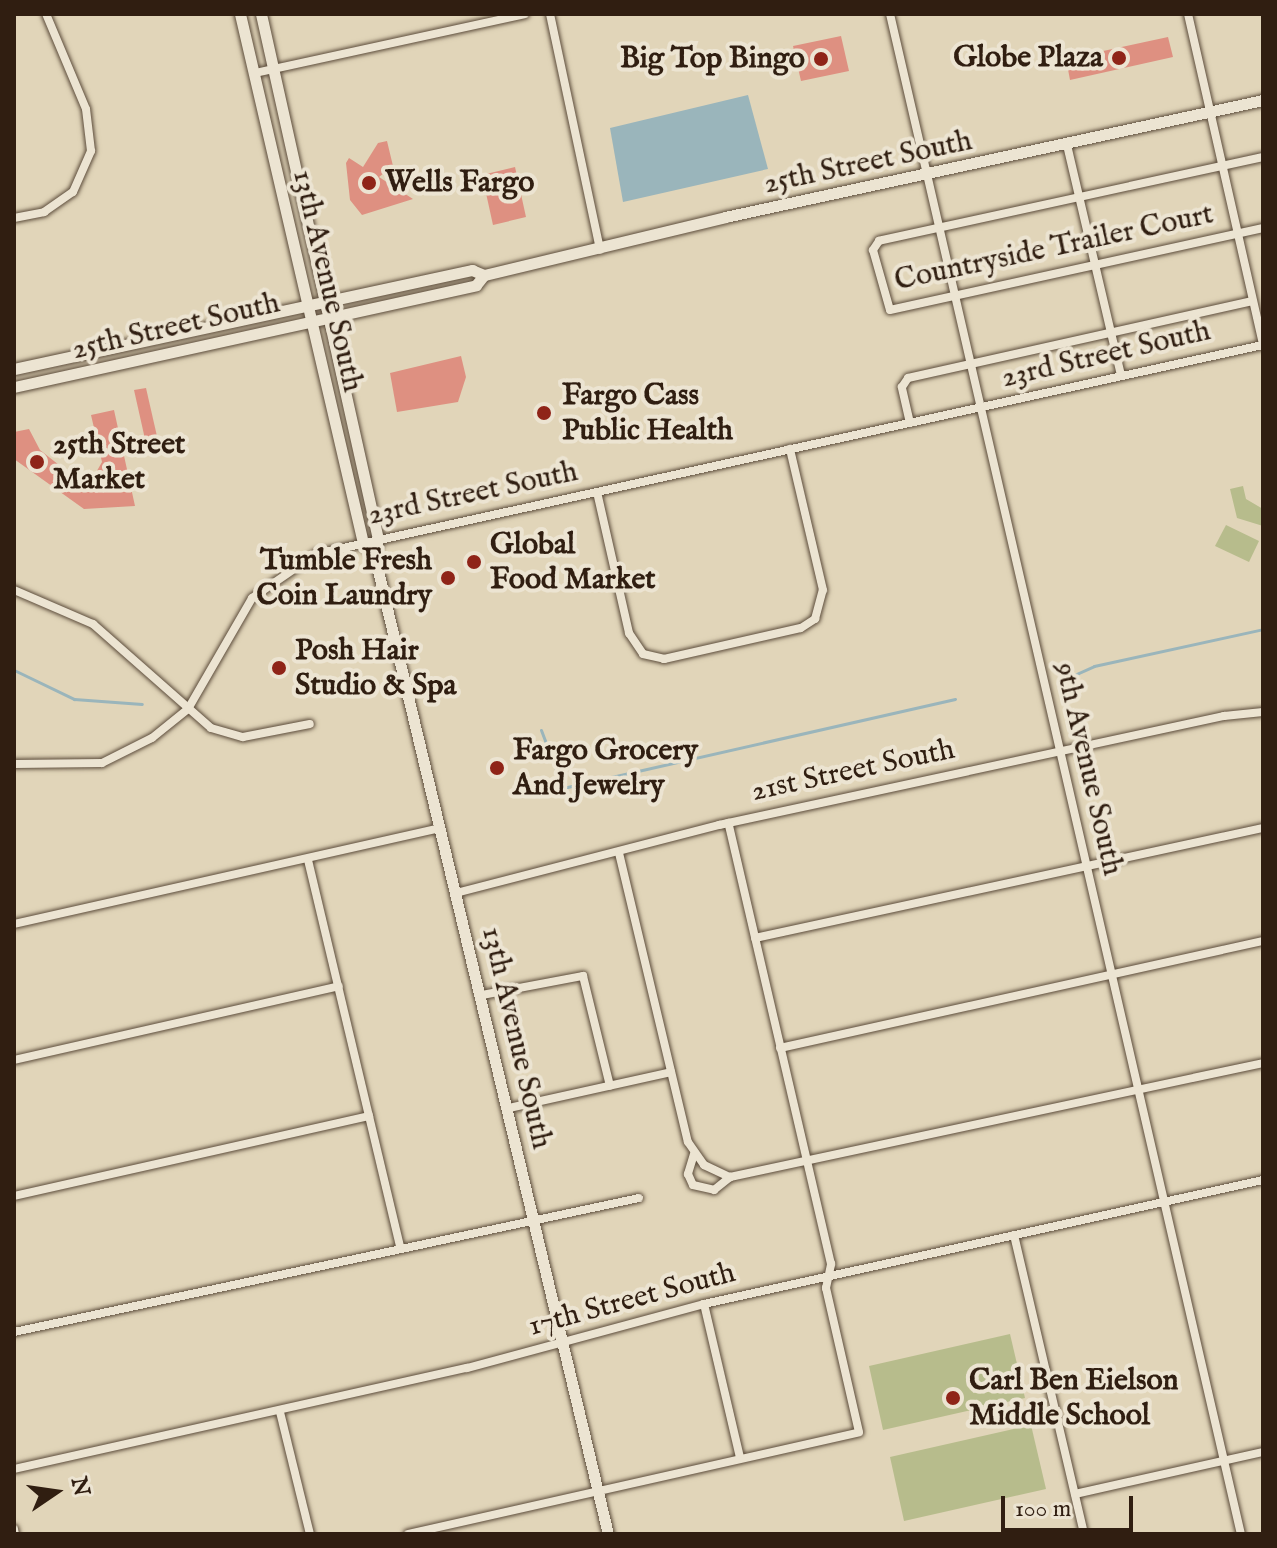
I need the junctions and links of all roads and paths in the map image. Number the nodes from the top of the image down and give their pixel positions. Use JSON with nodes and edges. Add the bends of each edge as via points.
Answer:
{"nodes":[{"id":1,"x":46,"y":14,"type":"edge"},
{"id":2,"x":240,"y":14,"type":"edge"},
{"id":3,"x":261,"y":14,"type":"edge"},
{"id":4,"x":525,"y":14,"type":"edge"},
{"id":5,"x":550,"y":14,"type":"edge"},
{"id":6,"x":890,"y":14,"type":"edge"},
{"id":7,"x":1188,"y":14,"type":"edge"},
{"id":8,"x":273,"y":69,"type":"junction"},
{"id":9,"x":255,"y":73,"type":"junction"},
{"id":10,"x":1263,"y":100,"type":"edge"},
{"id":11,"x":1209,"y":113,"type":"junction"},
{"id":12,"x":1067,"y":145,"type":"junction"},
{"id":13,"x":1263,"y":157,"type":"edge"},
{"id":14,"x":1221,"y":166,"type":"junction"},
{"id":15,"x":925,"y":175,"type":"junction"},
{"id":16,"x":1079,"y":197,"type":"junction"},
{"id":17,"x":14,"y":218,"type":"edge"},
{"id":18,"x":1263,"y":228,"type":"edge"},
{"id":19,"x":938,"y":229,"type":"junction"},
{"id":20,"x":1236,"y":234,"type":"junction"},
{"id":21,"x":600,"y":251,"type":"junction"},
{"id":22,"x":1095,"y":266,"type":"junction"},
{"id":23,"x":484,"y":275,"type":"junction"},
{"id":24,"x":953,"y":297,"type":"junction"},
{"id":25,"x":325,"y":301,"type":"junction"},
{"id":26,"x":1252,"y":301,"type":"junction"},
{"id":27,"x":307,"y":305,"type":"junction"},
{"id":28,"x":328,"y":318,"type":"junction"},
{"id":29,"x":311,"y":321,"type":"junction"},
{"id":30,"x":1110,"y":333,"type":"junction"},
{"id":31,"x":1263,"y":345,"type":"edge"},
{"id":32,"x":970,"y":364,"type":"junction"},
{"id":33,"x":14,"y":369,"type":"edge"},
{"id":34,"x":1121,"y":376,"type":"junction"},
{"id":35,"x":14,"y":387,"type":"edge"},
{"id":36,"x":980,"y":408,"type":"junction"},
{"id":37,"x":910,"y":423,"type":"junction"},
{"id":38,"x":790,"y":449,"type":"junction"},
{"id":39,"x":597,"y":492,"type":"junction"},
{"id":40,"x":378,"y":539,"type":"junction"},
{"id":41,"x":363,"y":543,"type":"junction"},
{"id":42,"x":374,"y":554,"type":"junction"},
{"id":43,"x":14,"y":590,"type":"edge"},
{"id":44,"x":188,"y":709,"type":"junction"},
{"id":45,"x":1263,"y":712,"type":"edge"},
{"id":46,"x":310,"y":724,"type":"dead end"},
{"id":47,"x":1059,"y":751,"type":"junction"},
{"id":48,"x":14,"y":764,"type":"edge"},
{"id":49,"x":728,"y":823,"type":"junction"},
{"id":50,"x":440,"y":828,"type":"junction"},
{"id":51,"x":1263,"y":828,"type":"edge"},
{"id":52,"x":619,"y":853,"type":"junction"},
{"id":53,"x":308,"y":860,"type":"junction"},
{"id":54,"x":1086,"y":865,"type":"junction"},
{"id":55,"x":456,"y":893,"type":"junction"},
{"id":56,"x":14,"y":924,"type":"edge"},
{"id":57,"x":755,"y":938,"type":"junction"},
{"id":58,"x":1263,"y":941,"type":"edge"},
{"id":59,"x":1111,"y":974,"type":"junction"},
{"id":60,"x":339,"y":986,"type":"junction"},
{"id":61,"x":482,"y":995,"type":"junction"},
{"id":62,"x":780,"y":1048,"type":"junction"},
{"id":63,"x":14,"y":1060,"type":"edge"},
{"id":64,"x":1263,"y":1063,"type":"edge"},
{"id":65,"x":671,"y":1072,"type":"junction"},
{"id":66,"x":610,"y":1086,"type":"junction"},
{"id":67,"x":1138,"y":1090,"type":"junction"},
{"id":68,"x":509,"y":1108,"type":"junction"},
{"id":69,"x":369,"y":1116,"type":"junction"},
{"id":70,"x":694,"y":1154,"type":"junction"},
{"id":71,"x":808,"y":1163,"type":"junction"},
{"id":72,"x":730,"y":1177,"type":"junction"},
{"id":73,"x":1263,"y":1180,"type":"edge"},
{"id":74,"x":14,"y":1196,"type":"edge"},
{"id":75,"x":639,"y":1198,"type":"dead end"},
{"id":76,"x":1164,"y":1201,"type":"junction"},
{"id":77,"x":534,"y":1218,"type":"junction"},
{"id":78,"x":1014,"y":1235,"type":"junction"},
{"id":79,"x":400,"y":1246,"type":"junction"},
{"id":80,"x":828,"y":1276,"type":"junction"},
{"id":81,"x":704,"y":1304,"type":"junction"},
{"id":82,"x":14,"y":1332,"type":"edge"},
{"id":83,"x":563,"y":1341,"type":"junction"},
{"id":84,"x":280,"y":1412,"type":"junction"},
{"id":85,"x":1263,"y":1452,"type":"edge"},
{"id":86,"x":740,"y":1458,"type":"junction"},
{"id":87,"x":1224,"y":1460,"type":"junction"},
{"id":88,"x":14,"y":1469,"type":"edge"},
{"id":89,"x":598,"y":1491,"type":"junction"},
{"id":90,"x":1075,"y":1494,"type":"junction"},
{"id":91,"x":310,"y":1534,"type":"edge"},
{"id":92,"x":408,"y":1534,"type":"edge"},
{"id":93,"x":608,"y":1534,"type":"edge"},
{"id":94,"x":1084,"y":1534,"type":"edge"},
{"id":95,"x":1241,"y":1534,"type":"edge"}],
"edges":[{"from":1,"to":17,"type":"street","via":[[86,109],[91,151],[73,192],[44,212]]},
{"from":2,"to":9,"type":"main road","name":"13th Avenue South"},
{"from":3,"to":8,"type":"main road","name":"13th Avenue South"},
{"from":4,"to":8,"type":"street"},
{"from":5,"to":21,"type":"street"},
{"from":6,"to":15,"type":"street","name":"9th Avenue South"},
{"from":7,"to":11,"type":"street"},
{"from":8,"to":9,"type":"street"},
{"from":8,"to":25,"type":"main road","name":"13th Avenue South"},
{"from":9,"to":27,"type":"main road","name":"13th Avenue South"},
{"from":10,"to":11,"type":"main road","name":"25th Street South"},
{"from":11,"to":12,"type":"main road","name":"25th Street South"},
{"from":11,"to":14,"type":"street"},
{"from":12,"to":15,"type":"main road","name":"25th Street South"},
{"from":12,"to":16,"type":"street"},
{"from":13,"to":14,"type":"street","name":"Countryside Trailer Court"},
{"from":14,"to":16,"type":"street","name":"Countryside Trailer Court"},
{"from":14,"to":20,"type":"street"},
{"from":15,"to":19,"type":"street","name":"9th Avenue South"},
{"from":15,"to":21,"type":"main road","name":"25th Street South"},
{"from":16,"to":19,"type":"street","name":"Countryside Trailer Court"},
{"from":16,"to":22,"type":"street"},
{"from":18,"to":20,"type":"street","name":"Countryside Trailer Court"},
{"from":19,"to":24,"type":"street","name":"9th Avenue South"},
{"from":19,"to":24,"type":"street","name":"Countryside Trailer Court","via":[[874,246],[884,302],[890,310]]},
{"from":20,"to":22,"type":"street","name":"Countryside Trailer Court"},
{"from":20,"to":26,"type":"street"},
{"from":21,"to":23,"type":"main road","name":"25th Street South"},
{"from":22,"to":24,"type":"street","name":"Countryside Trailer Court"},
{"from":22,"to":30,"type":"street"},
{"from":23,"to":25,"type":"main road","name":"25th Street South","via":[[472,270]]},
{"from":23,"to":28,"type":"main road","name":"25th Street South","via":[[476,285]]},
{"from":24,"to":32,"type":"street","name":"9th Avenue South"},
{"from":25,"to":27,"type":"main road","name":"25th Street South"},
{"from":25,"to":28,"type":"main road","name":"13th Avenue South"},
{"from":26,"to":30,"type":"street"},
{"from":26,"to":31,"type":"street"},
{"from":27,"to":29,"type":"main road","name":"13th Avenue South"},
{"from":27,"to":33,"type":"main road","name":"25th Street South"},
{"from":28,"to":29,"type":"main road","name":"25th Street South"},
{"from":28,"to":40,"type":"main road","name":"13th Avenue South"},
{"from":29,"to":35,"type":"main road","name":"25th Street South"},
{"from":29,"to":41,"type":"main road","name":"13th Avenue South"},
{"from":30,"to":32,"type":"street"},
{"from":30,"to":34,"type":"street"},
{"from":31,"to":34,"type":"street","name":"23rd Street South"},
{"from":32,"to":36,"type":"street","name":"9th Avenue South"},
{"from":32,"to":37,"type":"street","via":[[908,378],[902,387]]},
{"from":34,"to":36,"type":"street","name":"23rd Street South"},
{"from":36,"to":37,"type":"street","name":"23rd Street South"},
{"from":36,"to":47,"type":"street","name":"9th Avenue South"},
{"from":37,"to":38,"type":"street","name":"23rd Street South"},
{"from":38,"to":39,"type":"street","name":"23rd Street South"},
{"from":38,"to":39,"type":"street","via":[[823,590],[815,619],[664,659],[648,657],[629,633]]},
{"from":39,"to":40,"type":"street","name":"23rd Street South"},
{"from":40,"to":41,"type":"street","name":"23rd Street South"},
{"from":40,"to":42,"type":"main road","name":"13th Avenue South"},
{"from":41,"to":42,"type":"main road"},
{"from":41,"to":44,"type":"street","name":"23rd Street South","via":[[299,560],[265,584],[243,611]]},
{"from":42,"to":50,"type":"main road","name":"13th Avenue South"},
{"from":43,"to":44,"type":"street","via":[[93,624]]},
{"from":44,"to":46,"type":"street","via":[[211,728],[243,737]]},
{"from":44,"to":48,"type":"street","name":"23rd Street South","via":[[141,745],[102,763]]},
{"from":45,"to":47,"type":"street","name":"21st Street South"},
{"from":47,"to":49,"type":"street","name":"21st Street South"},
{"from":47,"to":54,"type":"street","name":"9th Avenue South"},
{"from":49,"to":52,"type":"street","name":"21st Street South"},
{"from":49,"to":57,"type":"street"},
{"from":50,"to":53,"type":"street"},
{"from":50,"to":55,"type":"main road","name":"13th Avenue South"},
{"from":51,"to":54,"type":"street"},
{"from":52,"to":55,"type":"street","name":"21st Street South"},
{"from":52,"to":65,"type":"street"},
{"from":53,"to":56,"type":"street"},
{"from":53,"to":60,"type":"street"},
{"from":54,"to":57,"type":"street"},
{"from":54,"to":59,"type":"street","name":"9th Avenue South"},
{"from":55,"to":61,"type":"main road","name":"13th Avenue South"},
{"from":57,"to":62,"type":"street"},
{"from":58,"to":59,"type":"street"},
{"from":59,"to":62,"type":"street"},
{"from":59,"to":67,"type":"street","name":"9th Avenue South"},
{"from":60,"to":63,"type":"street"},
{"from":60,"to":69,"type":"street"},
{"from":61,"to":66,"type":"street","via":[[583,976]]},
{"from":61,"to":68,"type":"main road","name":"13th Avenue South"},
{"from":62,"to":71,"type":"street"},
{"from":64,"to":67,"type":"street"},
{"from":65,"to":66,"type":"street"},
{"from":65,"to":70,"type":"street"},
{"from":66,"to":68,"type":"street"},
{"from":67,"to":71,"type":"street"},
{"from":67,"to":76,"type":"street","name":"9th Avenue South"},
{"from":68,"to":77,"type":"main road","name":"13th Avenue South"},
{"from":69,"to":74,"type":"street"},
{"from":69,"to":79,"type":"street"},
{"from":70,"to":72,"type":"street"},
{"from":70,"to":72,"type":"street","via":[[693,1185],[714,1190]]},
{"from":71,"to":72,"type":"street"},
{"from":71,"to":80,"type":"street","via":[[831,1263]]},
{"from":73,"to":76,"type":"street","name":"17th Street South"},
{"from":75,"to":77,"type":"street"},
{"from":76,"to":78,"type":"street","name":"17th Street South"},
{"from":76,"to":87,"type":"street","name":"9th Avenue South"},
{"from":77,"to":79,"type":"street"},
{"from":77,"to":83,"type":"main road","name":"13th Avenue South"},
{"from":78,"to":80,"type":"street","name":"17th Street South"},
{"from":78,"to":90,"type":"street"},
{"from":79,"to":82,"type":"street"},
{"from":80,"to":81,"type":"street","name":"17th Street South"},
{"from":80,"to":86,"type":"street","via":[[859,1432]]},
{"from":81,"to":83,"type":"street","name":"17th Street South"},
{"from":81,"to":86,"type":"street"},
{"from":83,"to":84,"type":"street","name":"17th Street South"},
{"from":83,"to":89,"type":"main road","name":"13th Avenue South"},
{"from":84,"to":88,"type":"street","name":"17th Street South"},
{"from":84,"to":91,"type":"street"},
{"from":85,"to":87,"type":"street"},
{"from":86,"to":89,"type":"street"},
{"from":87,"to":90,"type":"street"},
{"from":87,"to":95,"type":"street","name":"9th Avenue South"},
{"from":89,"to":92,"type":"street"},
{"from":89,"to":93,"type":"main road","name":"13th Avenue South"},
{"from":90,"to":94,"type":"street"}]}
